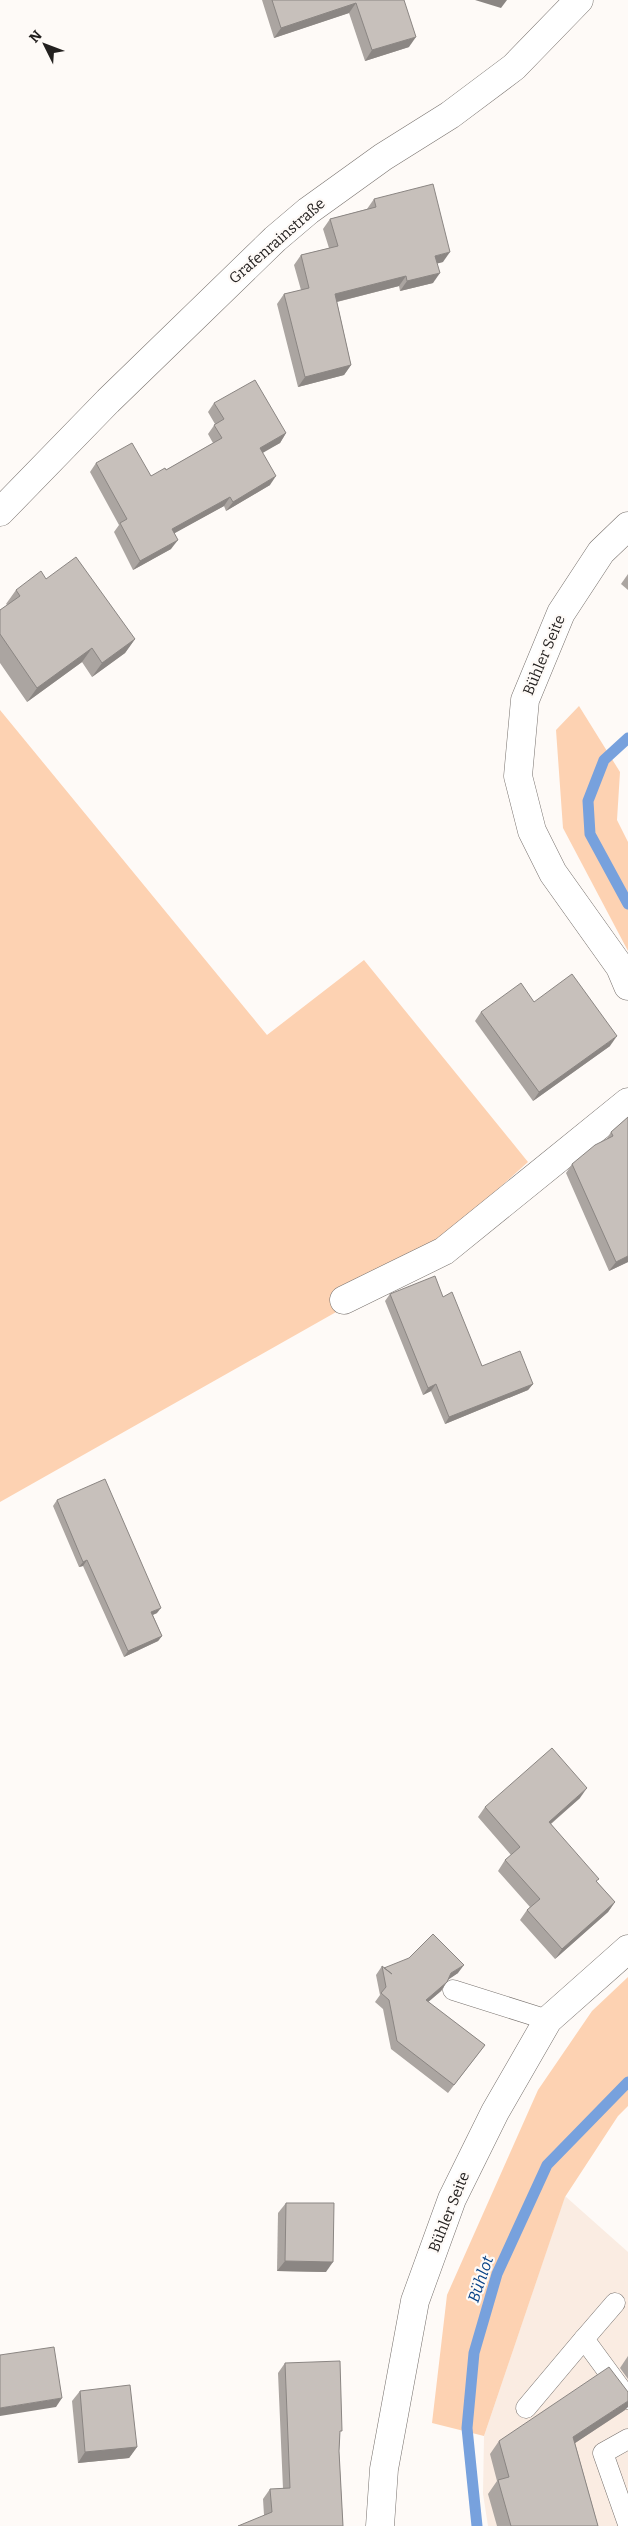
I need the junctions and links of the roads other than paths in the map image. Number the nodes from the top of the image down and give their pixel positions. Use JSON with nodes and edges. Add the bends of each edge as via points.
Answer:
{"nodes":[{"id":1,"x":579,"y":0,"type":"edge"},
{"id":2,"x":0,"y":512,"type":"edge"},
{"id":3,"x":628,"y":526,"type":"edge"},
{"id":4,"x":628,"y":986,"type":"edge"},
{"id":5,"x":628,"y":1102,"type":"edge"},
{"id":6,"x":344,"y":1300,"type":"dead end"},
{"id":7,"x":628,"y":1949,"type":"edge"},
{"id":8,"x":453,"y":1990,"type":"dead end"},
{"id":9,"x":548,"y":2020,"type":"junction"},
{"id":10,"x":615,"y":2303,"type":"dead end"},
{"id":11,"x":584,"y":2339,"type":"junction"},
{"id":12,"x":628,"y":2399,"type":"edge"},
{"id":13,"x":526,"y":2408,"type":"dead end"},
{"id":14,"x":628,"y":2439,"type":"edge"},
{"id":15,"x":628,"y":2524,"type":"edge"},
{"id":16,"x":380,"y":2526,"type":"edge"}],
"edges":[{"from":1,"to":2,"type":"street","name":"Grafenrainstraße","via":[[514,67],[450,115],[383,157],[275,239],[108,401]]},
{"from":3,"to":4,"type":"street","name":"Bühler Seite","via":[[601,552],[561,613],[525,700],[518,776],[532,831],[553,873],[620,967]]},
{"from":5,"to":6,"type":"street","via":[[444,1251]]},
{"from":7,"to":9,"type":"street","name":"Bühler Seite"},
{"from":8,"to":9,"type":"lane"},
{"from":9,"to":16,"type":"street","name":"Bühler Seite","via":[[495,2112],[452,2199],[415,2301],[384,2470]]},
{"from":10,"to":11,"type":"lane"},
{"from":11,"to":12,"type":"lane"},
{"from":11,"to":13,"type":"lane"},
{"from":14,"to":15,"type":"lane","via":[[603,2453]]}]}
